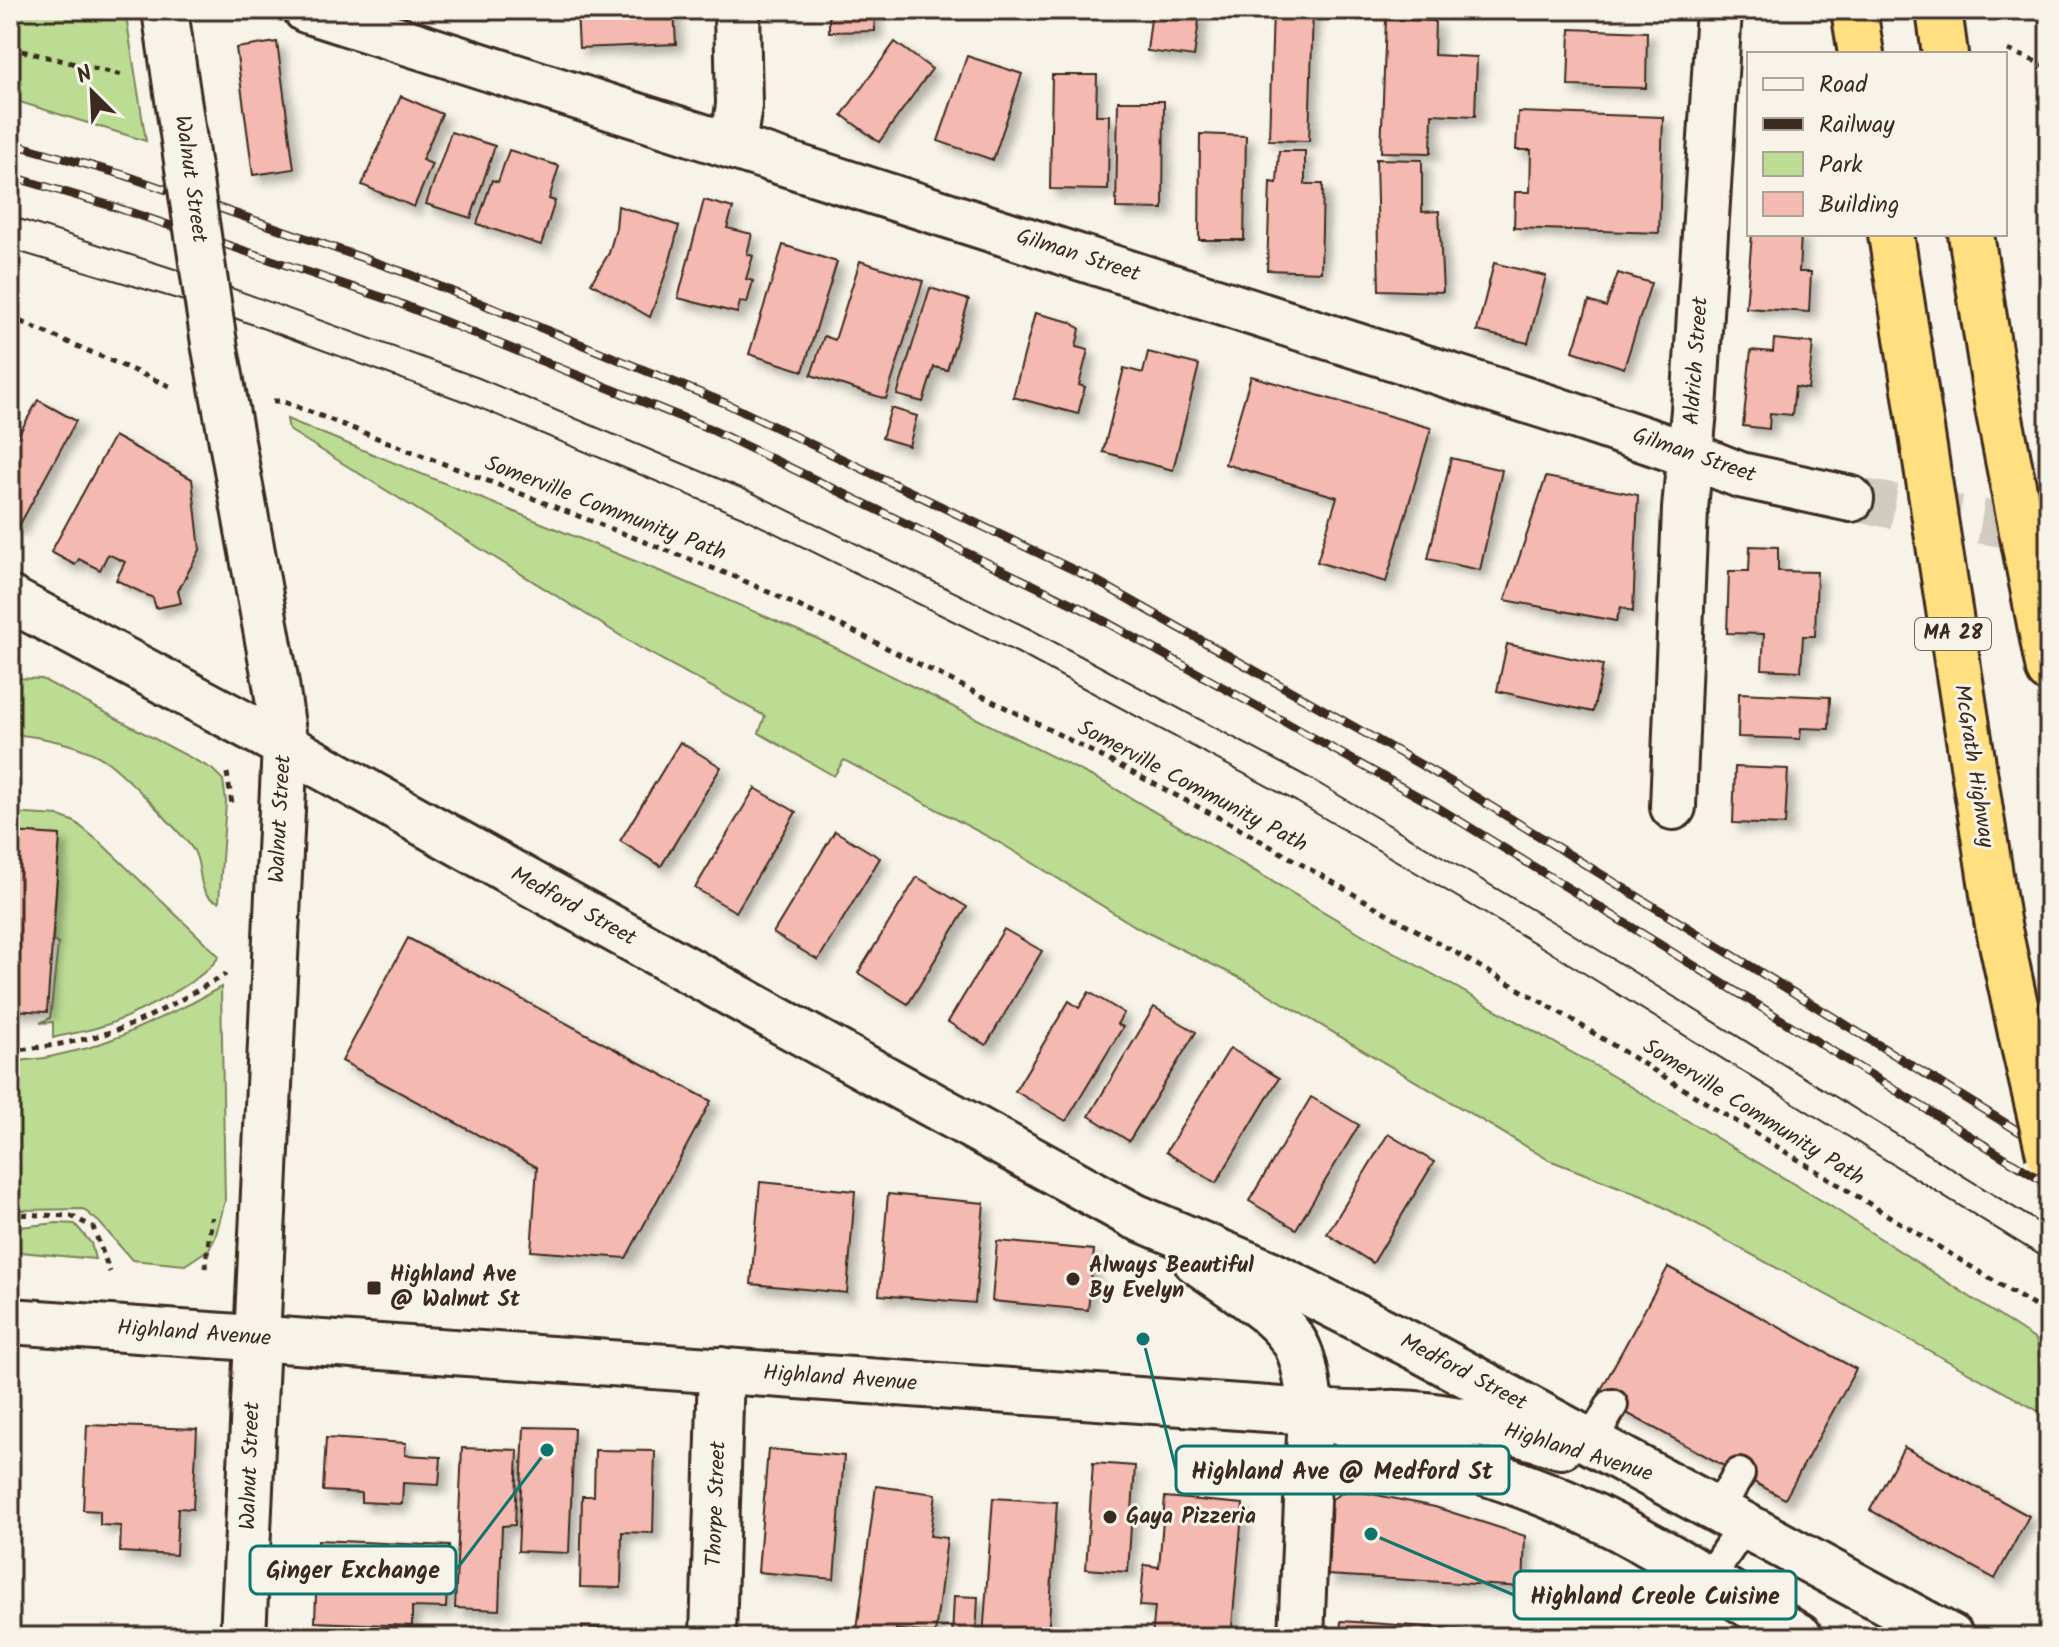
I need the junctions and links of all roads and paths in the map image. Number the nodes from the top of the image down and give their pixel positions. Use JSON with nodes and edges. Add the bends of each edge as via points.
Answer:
{"nodes":[{"id":1,"x":165,"y":10,"type":"edge"},
{"id":2,"x":306,"y":10,"type":"edge"},
{"id":3,"x":737,"y":10,"type":"edge"},
{"id":4,"x":1719,"y":10,"type":"edge"},
{"id":5,"x":1854,"y":10,"type":"edge"},
{"id":6,"x":1939,"y":10,"type":"edge"},
{"id":7,"x":10,"y":48,"type":"edge"},
{"id":8,"x":2008,"y":50,"type":"dead end"},
{"id":9,"x":1861,"y":52,"type":"edge"},
{"id":10,"x":1945,"y":52,"type":"edge"},
{"id":11,"x":2049,"y":67,"type":"edge"},
{"id":12,"x":126,"y":76,"type":"dead end"},
{"id":13,"x":733,"y":145,"type":"junction"},
{"id":14,"x":1891,"y":236,"type":"edge"},
{"id":15,"x":1971,"y":236,"type":"edge"},
{"id":16,"x":10,"y":317,"type":"edge"},
{"id":17,"x":178,"y":390,"type":"dead end"},
{"id":18,"x":265,"y":401,"type":"dead end"},
{"id":19,"x":1690,"y":455,"type":"junction"},
{"id":20,"x":1851,"y":499,"type":"tunnel mouth"},
{"id":21,"x":10,"y":599,"type":"edge"},
{"id":22,"x":2049,"y":670,"type":"edge"},
{"id":23,"x":285,"y":746,"type":"junction"},
{"id":24,"x":1673,"y":807,"type":"dead end"},
{"id":25,"x":226,"y":973,"type":"dead end"},
{"id":26,"x":10,"y":1051,"type":"edge"},
{"id":27,"x":2049,"y":1154,"type":"edge"},
{"id":28,"x":10,"y":1214,"type":"edge"},
{"id":29,"x":1134,"y":1216,"type":"junction"},
{"id":30,"x":110,"y":1272,"type":"dead end"},
{"id":31,"x":2049,"y":1315,"type":"edge"},
{"id":32,"x":10,"y":1321,"type":"edge"},
{"id":33,"x":256,"y":1338,"type":"junction"},
{"id":34,"x":721,"y":1370,"type":"junction"},
{"id":35,"x":1311,"y":1412,"type":"junction"},
{"id":36,"x":1662,"y":1479,"type":"junction"},
{"id":37,"x":1734,"y":1503,"type":"junction"},
{"id":38,"x":1708,"y":1579,"type":"junction"},
{"id":39,"x":243,"y":1637,"type":"edge"},
{"id":40,"x":713,"y":1637,"type":"edge"},
{"id":41,"x":1301,"y":1637,"type":"edge"},
{"id":42,"x":1800,"y":1637,"type":"edge"},
{"id":43,"x":1951,"y":1637,"type":"edge"}],
"edges":[{"from":1,"to":23,"type":"street","name":"Walnut Street","bridge":true,"via":[[214,343]]},
{"from":2,"to":13,"type":"street","name":"Gilman Street"},
{"from":3,"to":13,"type":"street","via":[[739,105]]},
{"from":4,"to":19,"type":"street","name":"Aldrich Street"},
{"from":5,"to":9,"type":"highway"},
{"from":6,"to":10,"type":"highway"},
{"from":7,"to":12,"type":"path"},
{"from":8,"to":11,"type":"path"},
{"from":13,"to":19,"type":"street","name":"Gilman Street"},
{"from":14,"to":27,"type":"highway","name":"McGrath Highway","number":"MA 28","bridge":true,"via":[[1997,920]]},
{"from":15,"to":22,"type":"highway","via":[[1998,408]]},
{"from":16,"to":17,"type":"path"},
{"from":18,"to":31,"type":"path","name":"Somerville Community Path","via":[[282,401],[738,578],[1067,738],[1233,825],[1566,1016]]},
{"from":19,"to":20,"type":"street","name":"Gilman Street","via":[[1740,475]]},
{"from":19,"to":24,"type":"street","name":"Aldrich Street"},
{"from":21,"to":23,"type":"street","name":"Medford Street"},
{"from":23,"to":29,"type":"street","name":"Medford Street"},
{"from":23,"to":33,"type":"street","name":"Walnut Street"},
{"from":25,"to":26,"type":"path","via":[[119,1029]]},
{"from":28,"to":30,"type":"path","via":[[71,1216],[93,1227]]},
{"from":29,"to":35,"type":"street","name":"Medford Street","via":[[1277,1320],[1298,1348]]},
{"from":29,"to":36,"type":"street","name":"Medford Street","via":[[1269,1273],[1419,1349],[1602,1423]]},
{"from":32,"to":33,"type":"street","name":"Highland Avenue"},
{"from":33,"to":34,"type":"street","name":"Highland Avenue"},
{"from":33,"to":39,"type":"street","name":"Walnut Street"},
{"from":34,"to":35,"type":"street","name":"Highland Avenue"},
{"from":34,"to":40,"type":"street","name":"Thorpe Street"},
{"from":35,"to":36,"type":"street","name":"Highland Avenue","via":[[1394,1412],[1464,1420]]},
{"from":35,"to":38,"type":"street","via":[[1573,1506]]},
{"from":35,"to":41,"type":"street","name":"Medford Street"},
{"from":36,"to":37,"type":"street","name":"Medford Street"},
{"from":37,"to":38,"type":"lane"},
{"from":37,"to":43,"type":"street","name":"Medford Street"},
{"from":38,"to":42,"type":"street"}]}
